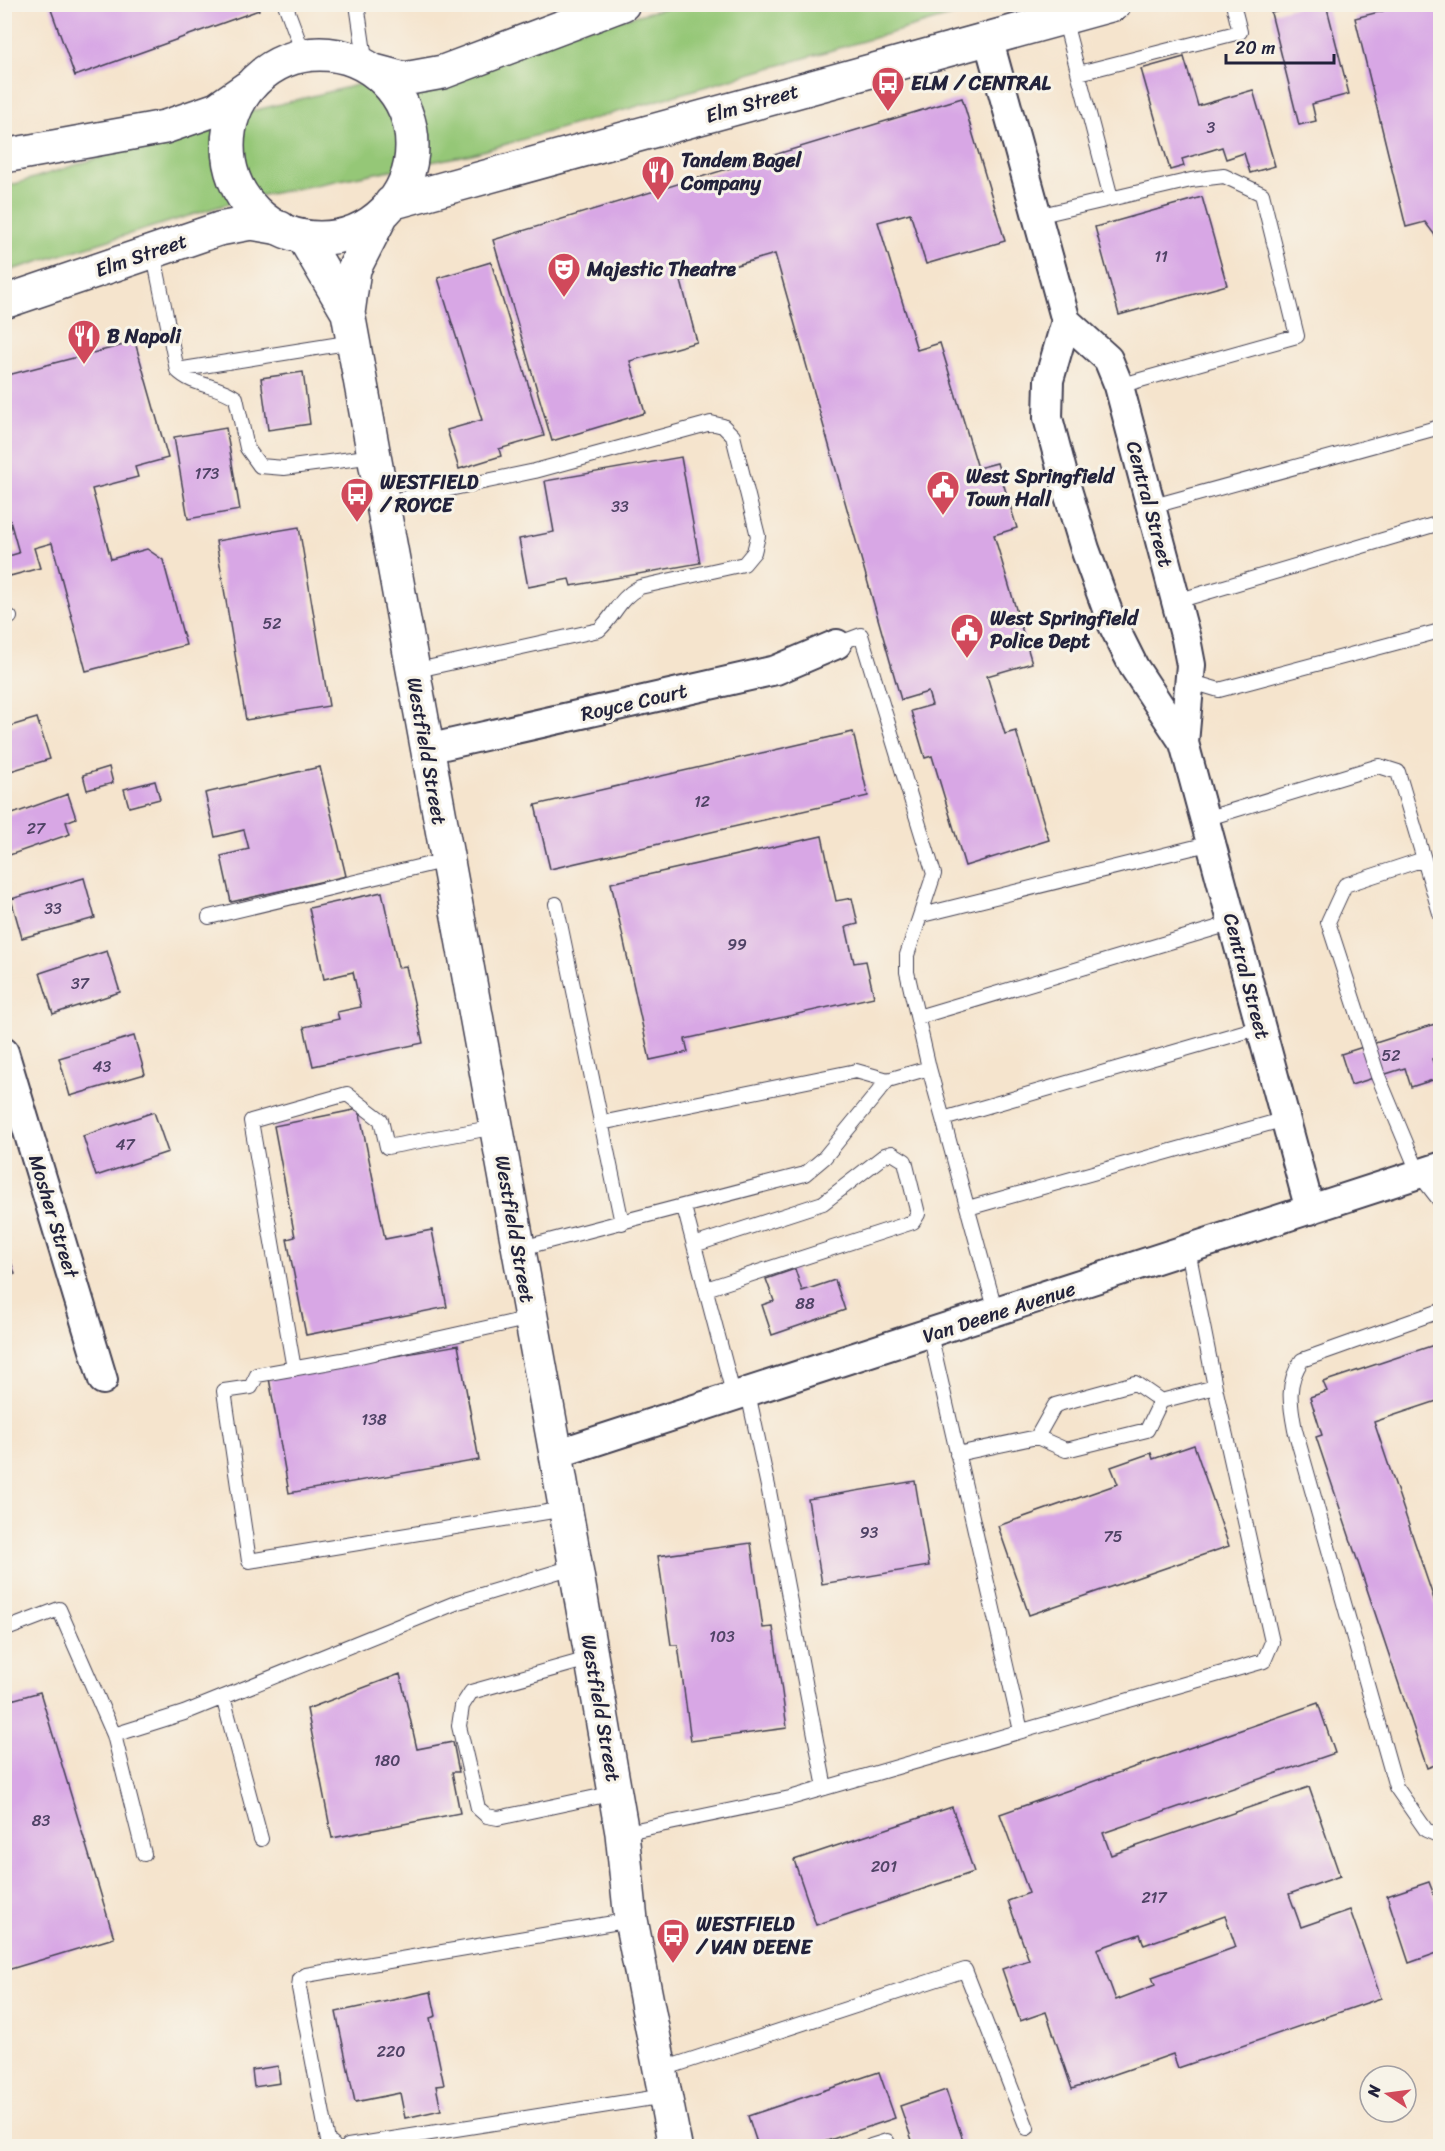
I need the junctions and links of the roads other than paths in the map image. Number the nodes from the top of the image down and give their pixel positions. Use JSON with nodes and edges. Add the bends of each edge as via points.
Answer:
{"nodes":[{"id":1,"x":285,"y":4,"type":"edge"},
{"id":2,"x":357,"y":4,"type":"edge"},
{"id":3,"x":623,"y":4,"type":"edge"},
{"id":4,"x":1114,"y":4,"type":"edge"},
{"id":5,"x":1233,"y":4,"type":"edge"},
{"id":6,"x":1064,"y":18,"type":"junction"},
{"id":7,"x":988,"y":38,"type":"junction"},
{"id":8,"x":297,"y":55,"type":"junction"},
{"id":9,"x":370,"y":68,"type":"junction"},
{"id":10,"x":1079,"y":73,"type":"junction"},
{"id":11,"x":247,"y":88,"type":"junction"},
{"id":12,"x":4,"y":156,"type":"edge"},
{"id":13,"x":1111,"y":198,"type":"junction"},
{"id":14,"x":386,"y":209,"type":"junction"},
{"id":15,"x":1037,"y":216,"type":"junction"},
{"id":16,"x":292,"y":233,"type":"junction"},
{"id":17,"x":153,"y":251,"type":"junction"},
{"id":18,"x":4,"y":302,"type":"edge"},
{"id":19,"x":1066,"y":321,"type":"junction"},
{"id":20,"x":350,"y":328,"type":"junction"},
{"id":21,"x":177,"y":370,"type":"junction"},
{"id":22,"x":1119,"y":386,"type":"junction"},
{"id":23,"x":1440,"y":427,"type":"edge"},
{"id":24,"x":374,"y":456,"type":"junction"},
{"id":25,"x":382,"y":503,"type":"junction"},
{"id":26,"x":1150,"y":507,"type":"junction"},
{"id":27,"x":1440,"y":523,"type":"edge"},
{"id":28,"x":1177,"y":601,"type":"junction"},
{"id":29,"x":1440,"y":631,"type":"edge"},
{"id":30,"x":837,"y":644,"type":"joint"},
{"id":31,"x":412,"y":671,"type":"junction"},
{"id":32,"x":1189,"y":681,"type":"junction"},
{"id":33,"x":1184,"y":743,"type":"junction"},
{"id":34,"x":427,"y":749,"type":"junction"},
{"id":35,"x":1208,"y":831,"type":"junction"},
{"id":36,"x":1424,"y":859,"type":"junction"},
{"id":37,"x":447,"y":860,"type":"junction"},
{"id":38,"x":556,"y":904,"type":"dead end"},
{"id":39,"x":1440,"y":913,"type":"edge"},
{"id":40,"x":922,"y":915,"type":"junction"},
{"id":41,"x":209,"y":917,"type":"dead end"},
{"id":42,"x":1233,"y":924,"type":"junction"},
{"id":43,"x":918,"y":1017,"type":"junction"},
{"id":44,"x":1261,"y":1027,"type":"junction"},
{"id":45,"x":4,"y":1052,"type":"edge"},
{"id":46,"x":929,"y":1068,"type":"junction"},
{"id":47,"x":888,"y":1080,"type":"junction"},
{"id":48,"x":943,"y":1119,"type":"junction"},
{"id":49,"x":1285,"y":1119,"type":"junction"},
{"id":50,"x":601,"y":1123,"type":"junction"},
{"id":51,"x":496,"y":1127,"type":"junction"},
{"id":52,"x":1430,"y":1170,"type":"edge"},
{"id":53,"x":1440,"y":1201,"type":"edge"},
{"id":54,"x":684,"y":1207,"type":"junction"},
{"id":55,"x":968,"y":1208,"type":"junction"},
{"id":56,"x":1310,"y":1209,"type":"junction"},
{"id":57,"x":622,"y":1223,"type":"junction"},
{"id":58,"x":694,"y":1245,"type":"junction"},
{"id":59,"x":518,"y":1249,"type":"junction"},
{"id":60,"x":1188,"y":1250,"type":"junction"},
{"id":61,"x":706,"y":1289,"type":"junction"},
{"id":62,"x":1440,"y":1311,"type":"edge"},
{"id":63,"x":996,"y":1312,"type":"junction"},
{"id":64,"x":531,"y":1318,"type":"junction"},
{"id":65,"x":930,"y":1334,"type":"junction"},
{"id":66,"x":294,"y":1369,"type":"junction"},
{"id":67,"x":103,"y":1380,"type":"dead end"},
{"id":68,"x":1215,"y":1387,"type":"junction"},
{"id":69,"x":741,"y":1395,"type":"junction"},
{"id":70,"x":1161,"y":1401,"type":"junction"},
{"id":71,"x":1037,"y":1437,"type":"junction"},
{"id":72,"x":556,"y":1454,"type":"junction"},
{"id":73,"x":957,"y":1454,"type":"junction"},
{"id":74,"x":565,"y":1509,"type":"junction"},
{"id":75,"x":576,"y":1566,"type":"junction"},
{"id":76,"x":4,"y":1630,"type":"edge"},
{"id":77,"x":592,"y":1658,"type":"junction"},
{"id":78,"x":223,"y":1697,"type":"junction"},
{"id":79,"x":1021,"y":1731,"type":"junction"},
{"id":80,"x":114,"y":1735,"type":"junction"},
{"id":81,"x":825,"y":1788,"type":"junction"},
{"id":82,"x":615,"y":1793,"type":"junction"},
{"id":83,"x":622,"y":1833,"type":"junction"},
{"id":84,"x":1440,"y":1836,"type":"edge"},
{"id":85,"x":261,"y":1839,"type":"dead end"},
{"id":86,"x":144,"y":1854,"type":"dead end"},
{"id":87,"x":631,"y":1920,"type":"junction"},
{"id":88,"x":662,"y":2083,"type":"junction"},
{"id":89,"x":1027,"y":2128,"type":"dead end"},
{"id":90,"x":334,"y":2146,"type":"edge"},
{"id":91,"x":348,"y":2146,"type":"edge"},
{"id":92,"x":675,"y":2146,"type":"edge"},
{"id":93,"x":872,"y":2146,"type":"edge"},
{"id":94,"x":889,"y":2146,"type":"edge"}],
"edges":[{"from":1,"to":8,"type":"lane","via":[[297,39]]},
{"from":2,"to":9,"type":"lane"},
{"from":3,"to":9,"type":"main road","via":[[443,72],[404,79]]},
{"from":4,"to":6,"type":"main road","name":"Elm Street"},
{"from":5,"to":10,"type":"lane","via":[[1240,32]]},
{"from":6,"to":7,"type":"main road","name":"Elm Street"},
{"from":6,"to":10,"type":"lane"},
{"from":7,"to":14,"type":"main road","name":"Elm Street"},
{"from":7,"to":15,"type":"street"},
{"from":8,"to":9,"type":"main road","via":[[328,53]]},
{"from":8,"to":11,"type":"main road","via":[[269,68]]},
{"from":9,"to":14,"type":"main road","via":[[384,78],[403,102],[412,132],[411,163],[400,192]]},
{"from":10,"to":13,"type":"lane"},
{"from":11,"to":12,"type":"main road","via":[[217,109],[165,127]]},
{"from":11,"to":16,"type":"main road","via":[[232,116],[227,144],[231,173],[244,199],[266,221]]},
{"from":13,"to":15,"type":"lane"},
{"from":13,"to":22,"type":"lane","via":[[1224,176],[1262,194],[1297,336]]},
{"from":14,"to":16,"type":"main road","via":[[354,232],[324,238]]},
{"from":14,"to":20,"type":"main road","name":"Westfield Street","via":[[354,269]]},
{"from":15,"to":19,"type":"street"},
{"from":16,"to":17,"type":"main road","name":"Elm Street","via":[[262,224],[233,226]]},
{"from":16,"to":20,"type":"main road","name":"Westfield Street"},
{"from":17,"to":18,"type":"main road","name":"Elm Street"},
{"from":17,"to":21,"type":"lane"},
{"from":19,"to":22,"type":"street","name":"Central Street","via":[[1108,360]]},
{"from":19,"to":33,"type":"street","name":"Central Street","via":[[1049,380],[1048,418],[1066,486],[1112,624],[1134,667]]},
{"from":20,"to":21,"type":"lane"},
{"from":20,"to":24,"type":"main road","name":"Westfield Street"},
{"from":21,"to":24,"type":"lane","via":[[186,379],[226,390],[236,398],[247,448],[260,465],[284,468]]},
{"from":22,"to":26,"type":"street","name":"Central Street"},
{"from":23,"to":26,"type":"lane"},
{"from":24,"to":25,"type":"main road","name":"Westfield Street"},
{"from":25,"to":31,"type":"main road","name":"Westfield Street"},
{"from":25,"to":31,"type":"lane","via":[[535,471],[711,423],[723,426],[733,436],[758,536],[754,552],[744,564],[640,586],[626,594],[600,630]]},
{"from":26,"to":28,"type":"street","name":"Central Street"},
{"from":27,"to":28,"type":"lane"},
{"from":28,"to":32,"type":"street","name":"Central Street","via":[[1191,665]]},
{"from":29,"to":32,"type":"lane","via":[[1219,690]]},
{"from":30,"to":34,"type":"street","name":"Royce Court","via":[[776,670]]},
{"from":30,"to":40,"type":"lane","via":[[861,635],[934,874]]},
{"from":31,"to":34,"type":"main road","name":"Westfield Street"},
{"from":32,"to":33,"type":"street","name":"Central Street"},
{"from":33,"to":35,"type":"street","name":"Central Street"},
{"from":34,"to":37,"type":"main road","name":"Westfield Street"},
{"from":35,"to":36,"type":"lane","via":[[1378,766],[1398,772]]},
{"from":35,"to":40,"type":"lane"},
{"from":35,"to":42,"type":"street","name":"Central Street"},
{"from":36,"to":39,"type":"lane"},
{"from":36,"to":52,"type":"lane","via":[[1346,885],[1328,922],[1378,1076]]},
{"from":37,"to":41,"type":"lane"},
{"from":37,"to":51,"type":"main road","name":"Westfield Street"},
{"from":38,"to":50,"type":"lane"},
{"from":40,"to":43,"type":"lane","via":[[907,955]]},
{"from":42,"to":43,"type":"lane"},
{"from":42,"to":44,"type":"street","name":"Central Street"},
{"from":43,"to":46,"type":"lane"},
{"from":44,"to":48,"type":"lane"},
{"from":44,"to":49,"type":"street","name":"Central Street"},
{"from":45,"to":67,"type":"street","name":"Mosher Street"},
{"from":46,"to":47,"type":"lane"},
{"from":46,"to":48,"type":"lane"},
{"from":47,"to":50,"type":"lane","via":[[856,1071]]},
{"from":47,"to":54,"type":"lane","via":[[824,1158],[805,1174]]},
{"from":48,"to":55,"type":"lane"},
{"from":49,"to":55,"type":"lane"},
{"from":49,"to":56,"type":"street","name":"Central Street"},
{"from":50,"to":57,"type":"lane"},
{"from":51,"to":59,"type":"main road","name":"Westfield Street"},
{"from":51,"to":66,"type":"lane","via":[[387,1147],[381,1120],[347,1094],[251,1121]]},
{"from":52,"to":53,"type":"lane"},
{"from":52,"to":56,"type":"street","name":"Van Deene Avenue"},
{"from":54,"to":57,"type":"lane"},
{"from":54,"to":58,"type":"lane"},
{"from":55,"to":63,"type":"lane"},
{"from":56,"to":60,"type":"street","name":"Van Deene Avenue"},
{"from":57,"to":59,"type":"lane"},
{"from":58,"to":61,"type":"lane"},
{"from":58,"to":61,"type":"lane","via":[[823,1203],[885,1155],[892,1153],[905,1161],[918,1214],[913,1222]]},
{"from":59,"to":64,"type":"main road","name":"Westfield Street"},
{"from":60,"to":63,"type":"street","name":"Van Deene Avenue"},
{"from":60,"to":68,"type":"lane"},
{"from":61,"to":69,"type":"lane"},
{"from":62,"to":84,"type":"lane","via":[[1302,1360],[1292,1374],[1289,1395],[1294,1430],[1396,1787],[1426,1830]]},
{"from":63,"to":65,"type":"street","name":"Van Deene Avenue"},
{"from":64,"to":66,"type":"lane"},
{"from":64,"to":72,"type":"main road","name":"Westfield Street"},
{"from":65,"to":69,"type":"street","name":"Van Deene Avenue"},
{"from":65,"to":73,"type":"lane"},
{"from":66,"to":74,"type":"lane","via":[[257,1375],[251,1387],[224,1391],[249,1561]]},
{"from":68,"to":70,"type":"lane"},
{"from":68,"to":79,"type":"lane","via":[[1272,1642],[1264,1661]]},
{"from":69,"to":72,"type":"street","name":"Van Deene Avenue"},
{"from":69,"to":81,"type":"lane","via":[[769,1491]]},
{"from":70,"to":71,"type":"lane","via":[[1147,1430],[1066,1450]]},
{"from":70,"to":71,"type":"lane","via":[[1135,1383],[1055,1405]]},
{"from":71,"to":73,"type":"lane"},
{"from":72,"to":74,"type":"main road","name":"Westfield Street"},
{"from":73,"to":79,"type":"lane"},
{"from":74,"to":75,"type":"main road","name":"Westfield Street"},
{"from":75,"to":77,"type":"main road","name":"Westfield Street"},
{"from":75,"to":78,"type":"lane","via":[[458,1602]]},
{"from":76,"to":80,"type":"lane","via":[[58,1609]]},
{"from":77,"to":82,"type":"main road","name":"Westfield Street"},
{"from":77,"to":82,"type":"lane","via":[[471,1692],[462,1706],[459,1726],[478,1808],[487,1816],[498,1818]]},
{"from":78,"to":80,"type":"lane"},
{"from":78,"to":85,"type":"lane"},
{"from":79,"to":81,"type":"lane"},
{"from":80,"to":86,"type":"lane"},
{"from":81,"to":83,"type":"lane"},
{"from":82,"to":83,"type":"main road","name":"Westfield Street"},
{"from":83,"to":87,"type":"main road","name":"Westfield Street"},
{"from":87,"to":88,"type":"main road","name":"Westfield Street"},
{"from":87,"to":90,"type":"lane","via":[[300,1979],[328,2141]]},
{"from":88,"to":89,"type":"lane","via":[[965,1970]]},
{"from":88,"to":91,"type":"lane"},
{"from":88,"to":92,"type":"main road","name":"Westfield Street"},
{"from":93,"to":94,"type":"lane","via":[[887,2141]]}]}
